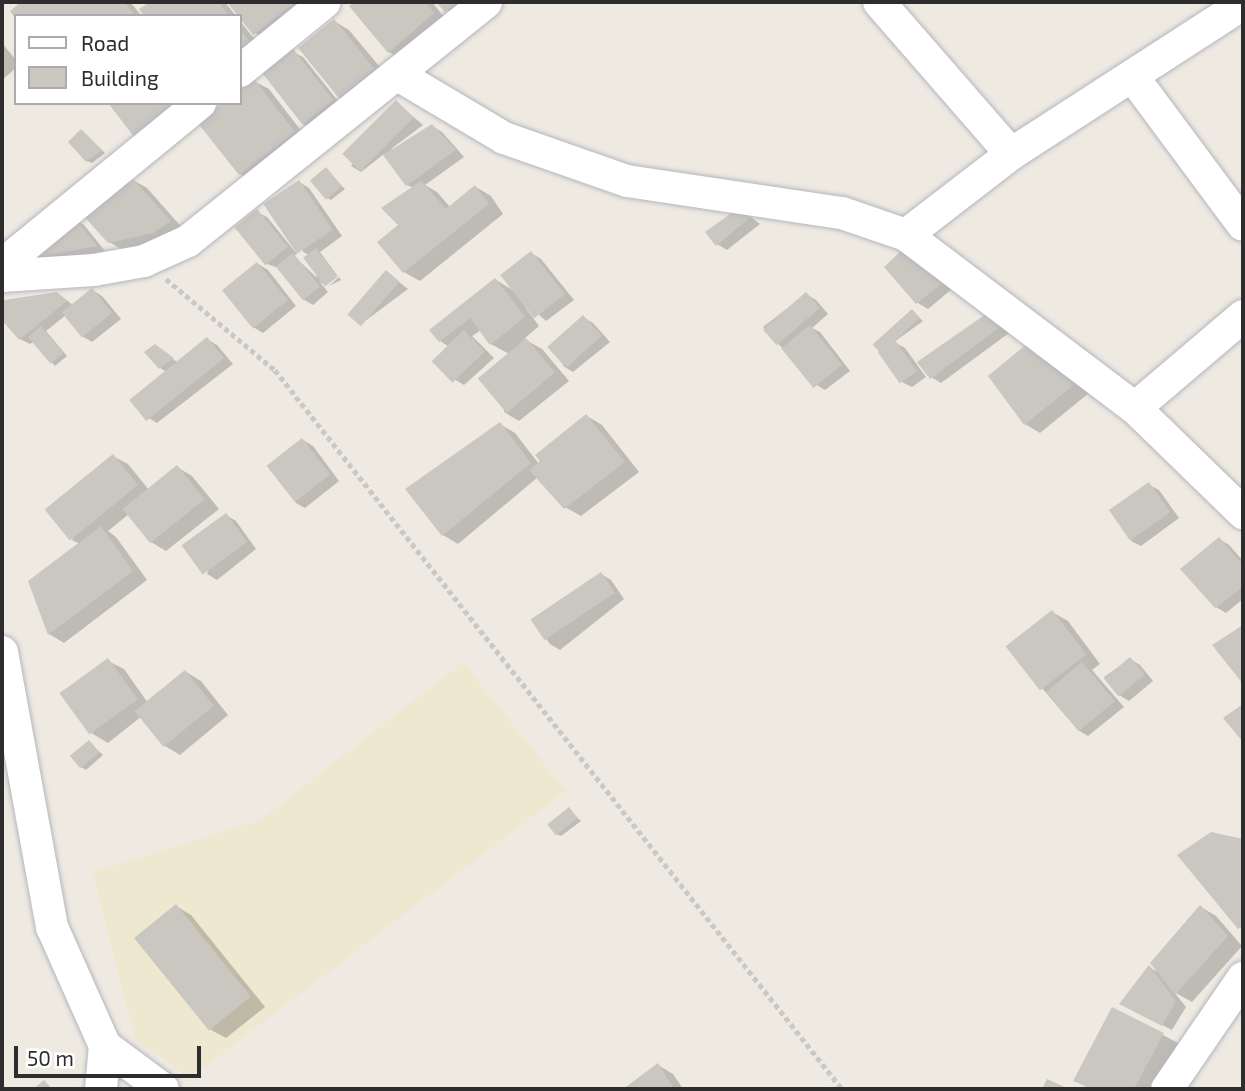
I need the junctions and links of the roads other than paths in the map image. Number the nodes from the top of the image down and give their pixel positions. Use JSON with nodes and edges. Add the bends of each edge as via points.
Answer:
{"nodes":[{"id":1,"x":325,"y":2,"type":"edge"},
{"id":2,"x":486,"y":2,"type":"edge"},
{"id":3,"x":879,"y":2,"type":"edge"},
{"id":4,"x":1243,"y":4,"type":"edge"},
{"id":5,"x":242,"y":69,"type":"edge"},
{"id":6,"x":398,"y":75,"type":"junction"},
{"id":7,"x":1133,"y":77,"type":"junction"},
{"id":8,"x":198,"y":105,"type":"edge"},
{"id":9,"x":1010,"y":154,"type":"junction"},
{"id":10,"x":1243,"y":225,"type":"edge"},
{"id":11,"x":906,"y":235,"type":"junction"},
{"id":12,"x":2,"y":265,"type":"edge"},
{"id":13,"x":2,"y":276,"type":"edge"},
{"id":14,"x":1243,"y":316,"type":"edge"},
{"id":15,"x":1135,"y":408,"type":"junction"},
{"id":16,"x":1243,"y":513,"type":"edge"},
{"id":17,"x":2,"y":652,"type":"edge"},
{"id":18,"x":1243,"y":978,"type":"edge"},
{"id":19,"x":105,"y":1046,"type":"junction"},
{"id":20,"x":101,"y":1089,"type":"edge"},
{"id":21,"x":163,"y":1089,"type":"edge"},
{"id":22,"x":1167,"y":1089,"type":"edge"}],
"edges":[{"from":1,"to":5,"type":"street"},
{"from":2,"to":6,"type":"street"},
{"from":3,"to":9,"type":"street"},
{"from":4,"to":7,"type":"street"},
{"from":6,"to":11,"type":"street","via":[[504,138],[627,181],[842,213]]},
{"from":6,"to":13,"type":"street","via":[[188,241],[144,261],[94,270]]},
{"from":7,"to":9,"type":"street"},
{"from":7,"to":10,"type":"street"},
{"from":8,"to":12,"type":"street"},
{"from":9,"to":11,"type":"street"},
{"from":11,"to":15,"type":"street"},
{"from":14,"to":15,"type":"street"},
{"from":15,"to":16,"type":"street"},
{"from":17,"to":19,"type":"street","via":[[52,927]]},
{"from":18,"to":22,"type":"street"},
{"from":19,"to":20,"type":"street"},
{"from":19,"to":21,"type":"street"}]}
